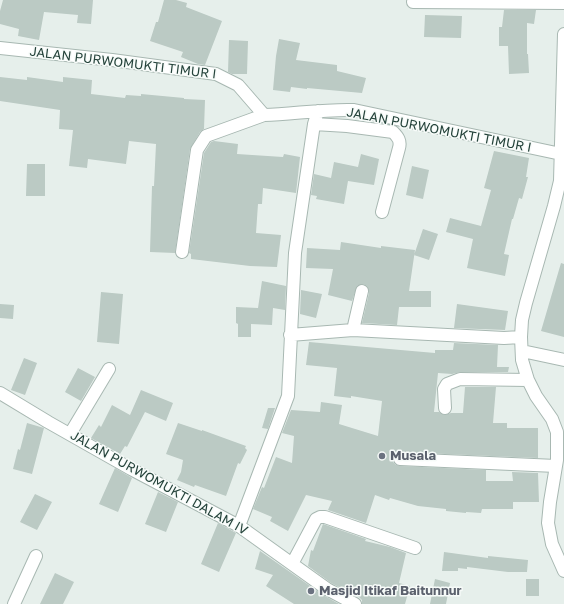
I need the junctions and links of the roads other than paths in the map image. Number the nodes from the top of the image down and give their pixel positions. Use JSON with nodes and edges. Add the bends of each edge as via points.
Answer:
{"nodes":[{"id":1,"x":413,"y":2,"type":"dead end"},
{"id":2,"x":564,"y":3,"type":"edge"},
{"id":3,"x":564,"y":34,"type":"edge"},
{"id":4,"x":0,"y":48,"type":"edge"},
{"id":5,"x":318,"y":111,"type":"junction"},
{"id":6,"x":264,"y":115,"type":"junction"},
{"id":7,"x":314,"y":124,"type":"junction"},
{"id":8,"x":561,"y":154,"type":"junction"},
{"id":9,"x":382,"y":212,"type":"dead end"},
{"id":10,"x":182,"y":252,"type":"dead end"},
{"id":11,"x":362,"y":291,"type":"dead end"},
{"id":12,"x":353,"y":330,"type":"junction"},
{"id":13,"x":290,"y":335,"type":"junction"},
{"id":14,"x":521,"y":337,"type":"junction"},
{"id":15,"x":522,"y":351,"type":"junction"},
{"id":16,"x":564,"y":360,"type":"edge"},
{"id":17,"x":108,"y":369,"type":"dead end"},
{"id":18,"x":528,"y":380,"type":"junction"},
{"id":19,"x":0,"y":392,"type":"edge"},
{"id":20,"x":445,"y":408,"type":"dead end"},
{"id":21,"x":70,"y":434,"type":"junction"},
{"id":22,"x":400,"y":459,"type":"dead end"},
{"id":23,"x":556,"y":466,"type":"junction"},
{"id":24,"x":239,"y":526,"type":"junction"},
{"id":25,"x":415,"y":548,"type":"dead end"},
{"id":26,"x":36,"y":556,"type":"dead end"},
{"id":27,"x":292,"y":564,"type":"junction"},
{"id":28,"x":564,"y":571,"type":"edge"},
{"id":29,"x":14,"y":604,"type":"edge"},
{"id":30,"x":355,"y":604,"type":"edge"}],
"edges":[{"from":1,"to":2,"type":"street"},
{"from":3,"to":8,"type":"street"},
{"from":4,"to":6,"type":"street","name":"JALAN PURWOMUKTI TIMUR I","via":[[216,74],[238,85]]},
{"from":5,"to":6,"type":"street","name":"JALAN PURWOMUKTI TIMUR I"},
{"from":5,"to":7,"type":"street"},
{"from":5,"to":8,"type":"street","name":"JALAN PURWOMUKTI TIMUR I","via":[[360,112]]},
{"from":6,"to":10,"type":"street","via":[[206,136],[197,150]]},
{"from":7,"to":9,"type":"street","via":[[393,132],[397,136],[399,148]]},
{"from":7,"to":13,"type":"street","via":[[295,253]]},
{"from":8,"to":14,"type":"street","via":[[560,181],[526,303]]},
{"from":11,"to":12,"type":"street"},
{"from":12,"to":13,"type":"street"},
{"from":12,"to":14,"type":"street"},
{"from":13,"to":24,"type":"street","via":[[288,396]]},
{"from":14,"to":15,"type":"street"},
{"from":15,"to":16,"type":"street"},
{"from":15,"to":18,"type":"street"},
{"from":17,"to":21,"type":"street"},
{"from":18,"to":20,"type":"street","via":[[460,379],[447,384],[444,389]]},
{"from":18,"to":23,"type":"street","via":[[555,426]]},
{"from":19,"to":21,"type":"street","name":"JALAN PURWOMUKTI DALAM IV"},
{"from":21,"to":24,"type":"street","name":"JALAN PURWOMUKTI DALAM IV"},
{"from":22,"to":23,"type":"street"},
{"from":23,"to":28,"type":"street","via":[[548,523],[552,544]]},
{"from":24,"to":27,"type":"street","name":"JALAN PURWOMUKTI DALAM IV"},
{"from":25,"to":27,"type":"street","via":[[320,517],[316,519]]},
{"from":26,"to":29,"type":"street"},
{"from":27,"to":30,"type":"street","name":"JALAN PURWOMUKTI DALAM IV","via":[[327,589]]}]}
